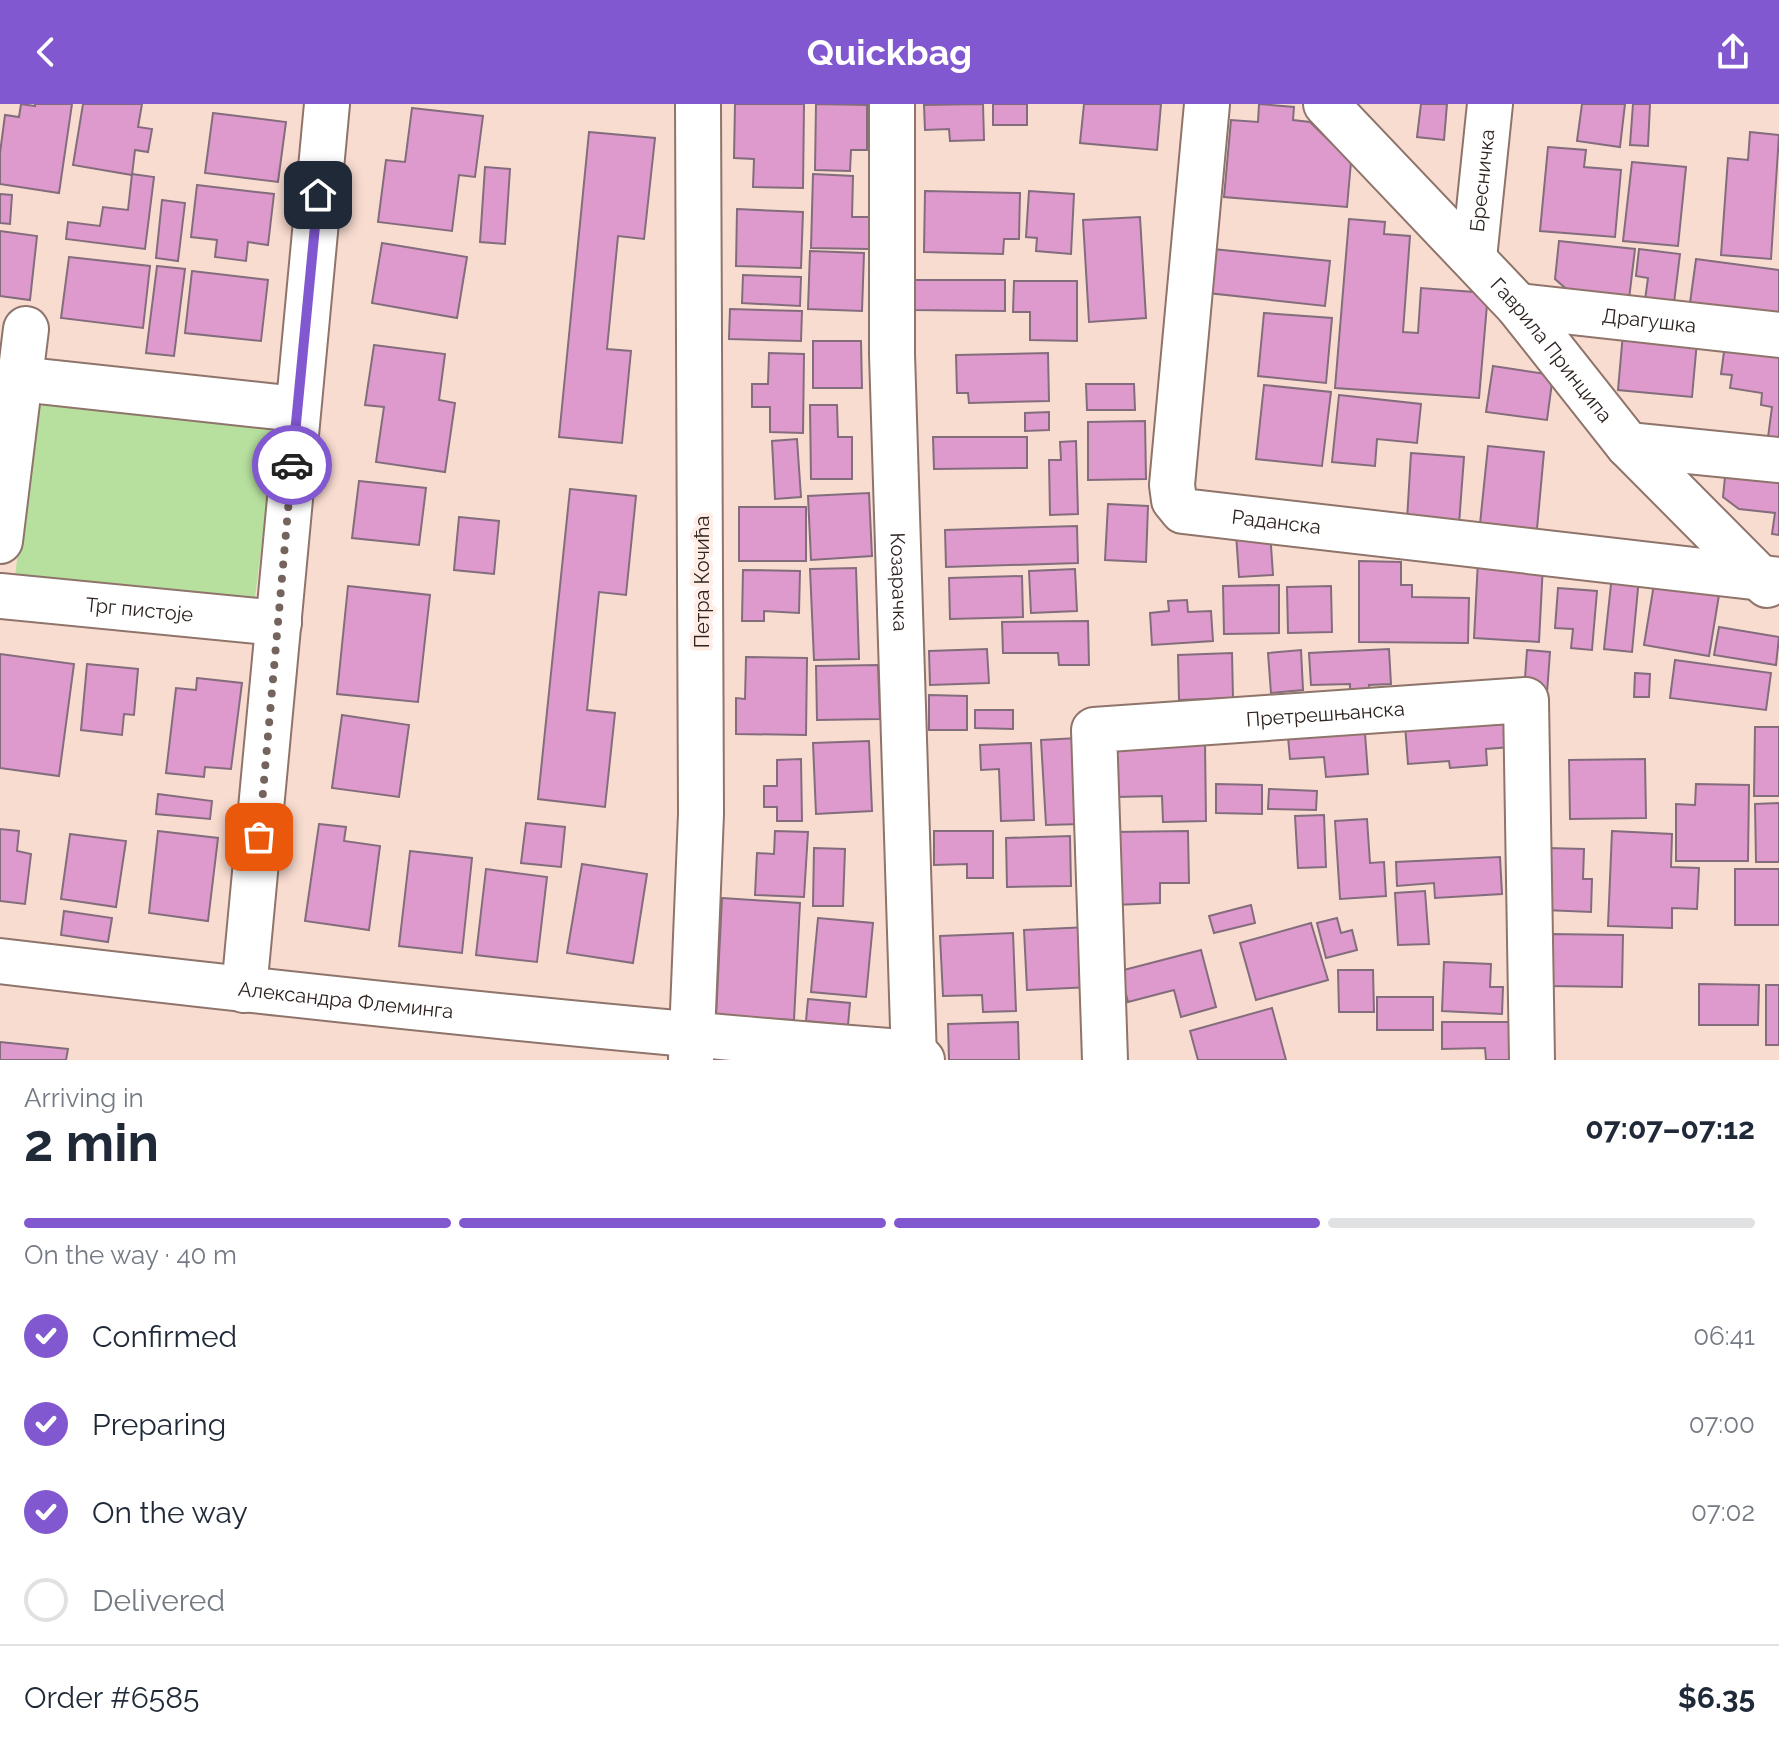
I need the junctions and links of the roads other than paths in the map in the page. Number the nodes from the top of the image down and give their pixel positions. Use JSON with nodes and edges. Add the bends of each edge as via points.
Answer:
{"nodes":[{"id":1,"x":327,"y":104,"type":"edge"},
{"id":2,"x":698,"y":104,"type":"edge"},
{"id":3,"x":892,"y":104,"type":"edge"},
{"id":4,"x":1207,"y":104,"type":"edge"},
{"id":5,"x":1326,"y":104,"type":"edge"},
{"id":6,"x":1490,"y":104,"type":"edge"},
{"id":7,"x":1474,"y":258,"type":"junction"},
{"id":8,"x":1518,"y":306,"type":"junction"},
{"id":9,"x":26,"y":329,"type":"dead end"},
{"id":10,"x":1779,"y":335,"type":"edge"},
{"id":11,"x":19,"y":379,"type":"junction"},
{"id":12,"x":297,"y":409,"type":"junction"},
{"id":13,"x":1628,"y":445,"type":"junction"},
{"id":14,"x":1779,"y":460,"type":"edge"},
{"id":15,"x":0,"y":541,"type":"edge"},
{"id":16,"x":1773,"y":584,"type":"edge"},
{"id":17,"x":0,"y":596,"type":"edge"},
{"id":18,"x":279,"y":623,"type":"junction"},
{"id":19,"x":0,"y":961,"type":"edge"},
{"id":20,"x":244,"y":990,"type":"junction"},
{"id":21,"x":692,"y":1048,"type":"edge"},
{"id":22,"x":917,"y":1058,"type":"edge"},
{"id":23,"x":1105,"y":1060,"type":"edge"},
{"id":24,"x":1532,"y":1060,"type":"edge"}],
"edges":[{"from":1,"to":12,"type":"street"},
{"from":2,"to":21,"type":"street","name":"Петра Кочића","via":[[701,814]]},
{"from":3,"to":22,"type":"street","name":"Козарачка","via":[[892,354]]},
{"from":4,"to":16,"type":"street","name":"Раданска","via":[[1172,485],[1174,500],[1183,511]]},
{"from":5,"to":7,"type":"street","name":"Гаврила Принципа"},
{"from":6,"to":7,"type":"street","name":"Бресничка"},
{"from":7,"to":8,"type":"street","name":"Гаврила Принципа"},
{"from":8,"to":10,"type":"street","name":"Драгушка"},
{"from":8,"to":13,"type":"street","name":"Гаврила Принципа"},
{"from":9,"to":11,"type":"street"},
{"from":11,"to":12,"type":"street"},
{"from":11,"to":15,"type":"street"},
{"from":12,"to":18,"type":"street"},
{"from":13,"to":14,"type":"street"},
{"from":13,"to":16,"type":"street","name":"Гаврила Принципа"},
{"from":17,"to":18,"type":"street","name":"Трг пистоје"},
{"from":18,"to":20,"type":"street"},
{"from":19,"to":20,"type":"street","name":"Александра Флеминга"},
{"from":20,"to":21,"type":"street","name":"Александра Флеминга"},
{"from":21,"to":22,"type":"street","name":"Александра Флеминга"},
{"from":23,"to":24,"type":"street","name":"Претрешњанска","via":[[1094,730],[1526,700]]}]}
